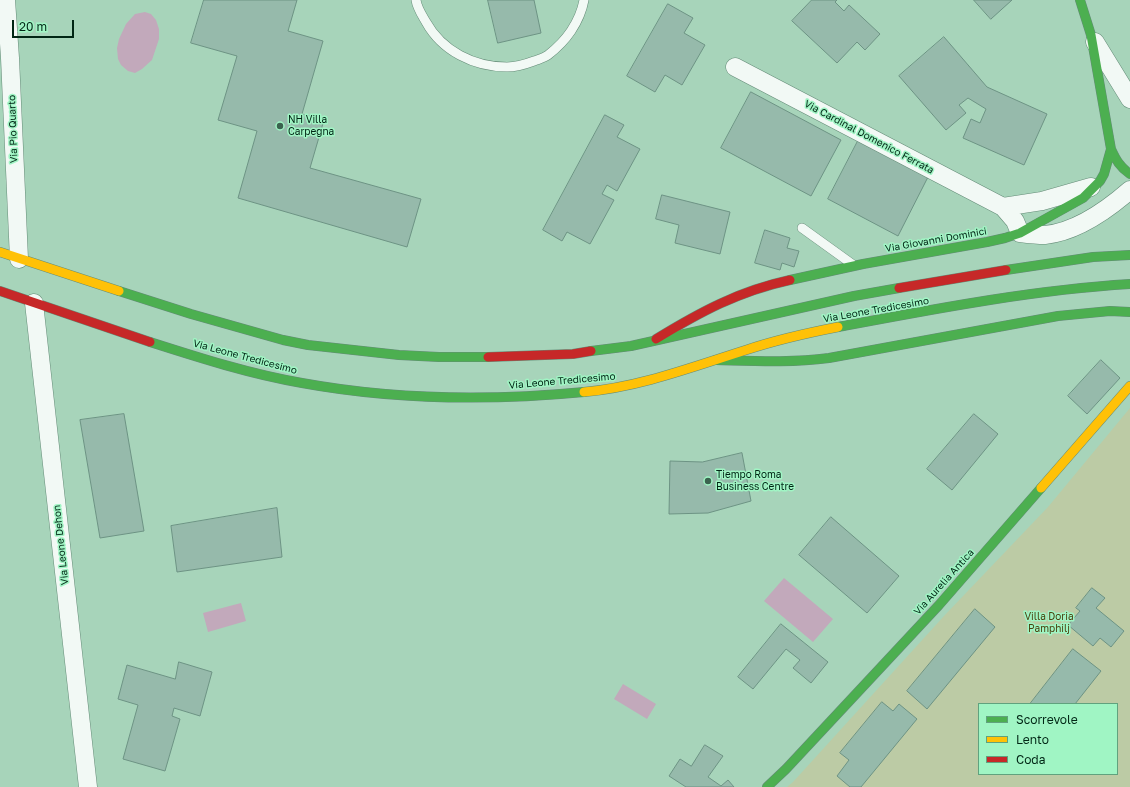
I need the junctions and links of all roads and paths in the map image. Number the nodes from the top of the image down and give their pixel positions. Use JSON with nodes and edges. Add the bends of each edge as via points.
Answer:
{"nodes":[{"id":1,"x":6,"y":0,"type":"edge"},
{"id":2,"x":416,"y":0,"type":"edge"},
{"id":3,"x":584,"y":0,"type":"edge"},
{"id":4,"x":1080,"y":0,"type":"edge"},
{"id":5,"x":1091,"y":36,"type":"junction"},
{"id":6,"x":735,"y":67,"type":"dead end"},
{"id":7,"x":1130,"y":99,"type":"edge"},
{"id":8,"x":1111,"y":149,"type":"junction"},
{"id":9,"x":1130,"y":174,"type":"edge"},
{"id":10,"x":1095,"y":186,"type":"junction"},
{"id":11,"x":1130,"y":190,"type":"edge"},
{"id":12,"x":1003,"y":207,"type":"junction"},
{"id":13,"x":802,"y":228,"type":"dead end"},
{"id":14,"x":1020,"y":233,"type":"junction"},
{"id":15,"x":0,"y":252,"type":"edge"},
{"id":16,"x":1130,"y":255,"type":"edge"},
{"id":17,"x":19,"y":259,"type":"junction"},
{"id":18,"x":854,"y":266,"type":"junction"},
{"id":19,"x":1130,"y":284,"type":"edge"},
{"id":20,"x":0,"y":291,"type":"edge"},
{"id":21,"x":34,"y":303,"type":"junction"},
{"id":22,"x":1130,"y":312,"type":"edge"},
{"id":23,"x":652,"y":342,"type":"junction"},
{"id":24,"x":715,"y":360,"type":"junction"},
{"id":25,"x":1130,"y":386,"type":"edge"},
{"id":26,"x":88,"y":787,"type":"edge"},
{"id":27,"x":767,"y":787,"type":"edge"}],
"edges":[{"from":1,"to":17,"type":"street","name":"Via Pio Quarto"},
{"from":2,"to":3,"type":"lane","via":[[416,5],[429,28],[443,45],[475,62],[509,67],[527,64],[547,56],[574,26]]},
{"from":4,"to":5,"type":"main road"},
{"from":5,"to":7,"type":"street"},
{"from":5,"to":8,"type":"main road"},
{"from":6,"to":12,"type":"street","name":"Via Cardinal Domenico Ferrata"},
{"from":8,"to":9,"type":"main road","via":[[1121,168]]},
{"from":8,"to":10,"type":"main road","name":"Via Giovanni Dominici","via":[[1104,174]]},
{"from":10,"to":12,"type":"street","via":[[1042,201]]},
{"from":10,"to":14,"type":"main road","name":"Via Giovanni Dominici","via":[[1072,205]]},
{"from":11,"to":14,"type":"street","via":[[1102,212],[1062,232],[1045,235]]},
{"from":12,"to":14,"type":"street","via":[[1015,221]]},
{"from":13,"to":18,"type":"lane"},
{"from":14,"to":18,"type":"main road","name":"Via Giovanni Dominici","via":[[987,242]]},
{"from":15,"to":17,"type":"main road","name":"Via Leone Tredicesimo"},
{"from":16,"to":23,"type":"main road","name":"Via Leone Tredicesimo","via":[[1019,267],[854,296]]},
{"from":17,"to":23,"type":"main road","name":"Via Leone Tredicesimo","via":[[191,314],[308,345],[399,355],[487,357],[573,354]]},
{"from":18,"to":23,"type":"main road","name":"Via Giovanni Dominici","via":[[743,293],[708,308]]},
{"from":19,"to":24,"type":"main road","name":"Via Leone Tredicesimo","via":[[1057,290],[859,323],[790,337]]},
{"from":20,"to":21,"type":"main road","name":"Via Leone Tredicesimo"},
{"from":21,"to":24,"type":"main road","name":"Via Leone Tredicesimo","via":[[214,362],[302,383],[376,393],[478,398],[610,389],[638,384]]},
{"from":21,"to":26,"type":"street","name":"Via Leone Dehon"},
{"from":22,"to":24,"type":"main road","via":[[1110,311],[1058,316],[804,361]]},
{"from":25,"to":27,"type":"main road","name":"Via Aurelia Antica","via":[[939,605]]}]}
